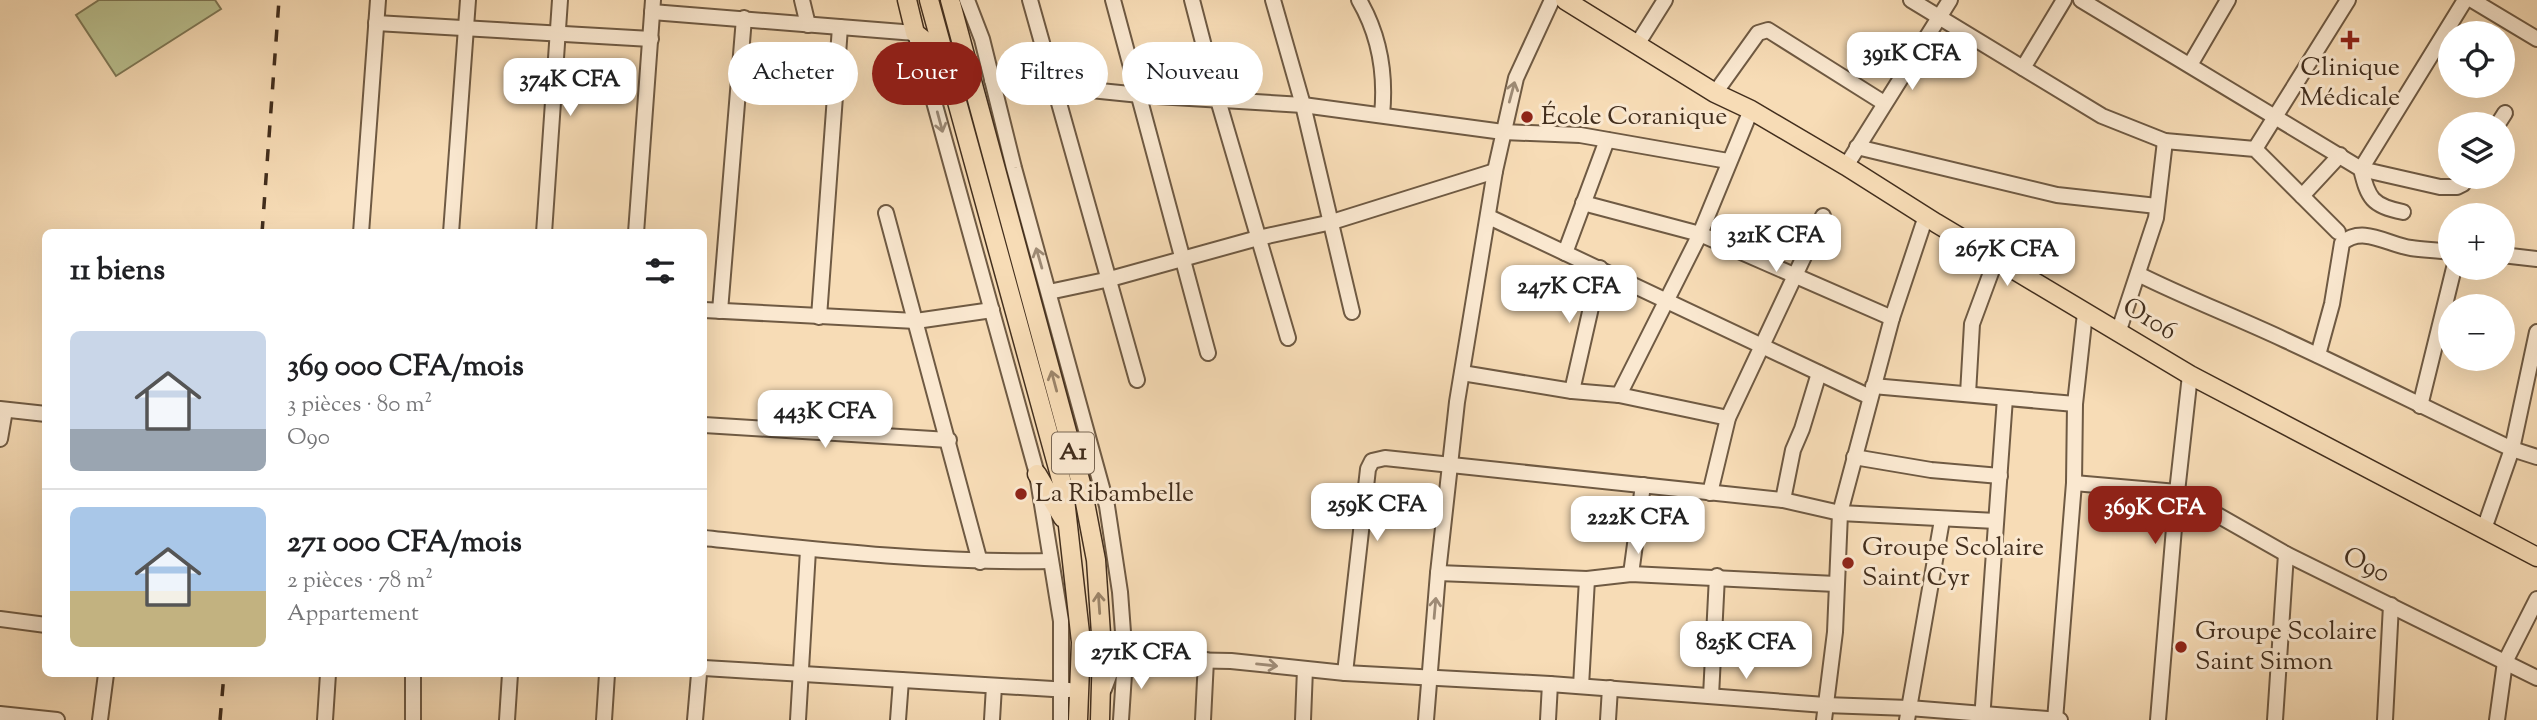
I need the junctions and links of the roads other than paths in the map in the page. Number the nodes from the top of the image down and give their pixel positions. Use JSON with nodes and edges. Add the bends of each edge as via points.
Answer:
{"nodes":[{"id":1,"x":378,"y":0,"type":"edge"},
{"id":2,"x":468,"y":0,"type":"edge"},
{"id":3,"x":560,"y":0,"type":"edge"},
{"id":4,"x":802,"y":0,"type":"edge"},
{"id":5,"x":906,"y":0,"type":"edge"},
{"id":6,"x":929,"y":0,"type":"edge"},
{"id":7,"x":950,"y":0,"type":"edge"},
{"id":8,"x":965,"y":0,"type":"edge"},
{"id":9,"x":1030,"y":0,"type":"edge"},
{"id":10,"x":1113,"y":0,"type":"edge"},
{"id":11,"x":1192,"y":0,"type":"edge"},
{"id":12,"x":1273,"y":0,"type":"edge"},
{"id":13,"x":1359,"y":0,"type":"edge"},
{"id":14,"x":1552,"y":0,"type":"edge"},
{"id":15,"x":1565,"y":0,"type":"edge"},
{"id":16,"x":1665,"y":0,"type":"edge"},
{"id":17,"x":1911,"y":0,"type":"edge"},
{"id":18,"x":1950,"y":0,"type":"edge"},
{"id":19,"x":2064,"y":0,"type":"edge"},
{"id":20,"x":2081,"y":0,"type":"edge"},
{"id":21,"x":2228,"y":0,"type":"edge"},
{"id":22,"x":2348,"y":0,"type":"edge"},
{"id":23,"x":2465,"y":0,"type":"edge"},
{"id":24,"x":2472,"y":0,"type":"edge"},
{"id":25,"x":653,"y":6,"type":"edge"},
{"id":26,"x":744,"y":18,"type":"junction"},
{"id":27,"x":1939,"y":18,"type":"junction"},
{"id":28,"x":376,"y":23,"type":"junction"},
{"id":29,"x":808,"y":24,"type":"junction"},
{"id":30,"x":840,"y":27,"type":"junction"},
{"id":31,"x":468,"y":30,"type":"junction"},
{"id":32,"x":959,"y":32,"type":"junction"},
{"id":33,"x":558,"y":33,"type":"junction"},
{"id":34,"x":915,"y":33,"type":"junction"},
{"id":35,"x":2537,"y":38,"type":"edge"},
{"id":36,"x":651,"y":39,"type":"junction"},
{"id":37,"x":927,"y":42,"type":"edge"},
{"id":38,"x":939,"y":42,"type":"edge"},
{"id":39,"x":1042,"y":42,"type":"edge"},
{"id":40,"x":1125,"y":42,"type":"edge"},
{"id":41,"x":1203,"y":42,"type":"edge"},
{"id":42,"x":1638,"y":43,"type":"junction"},
{"id":43,"x":2190,"y":65,"type":"junction"},
{"id":44,"x":2023,"y":68,"type":"junction"},
{"id":45,"x":992,"y":80,"type":"junction"},
{"id":46,"x":996,"y":80,"type":"edge"},
{"id":47,"x":1715,"y":93,"type":"junction"},
{"id":48,"x":1263,"y":103,"type":"edge"},
{"id":49,"x":1884,"y":103,"type":"junction"},
{"id":50,"x":956,"y":105,"type":"edge"},
{"id":51,"x":1060,"y":105,"type":"edge"},
{"id":52,"x":1143,"y":105,"type":"edge"},
{"id":53,"x":1219,"y":105,"type":"edge"},
{"id":54,"x":1303,"y":105,"type":"junction"},
{"id":55,"x":1751,"y":110,"type":"junction"},
{"id":56,"x":1382,"y":116,"type":"junction"},
{"id":57,"x":2277,"y":116,"type":"junction"},
{"id":58,"x":1503,"y":132,"type":"junction"},
{"id":59,"x":1607,"y":140,"type":"junction"},
{"id":60,"x":2165,"y":141,"type":"junction"},
{"id":61,"x":1857,"y":147,"type":"junction"},
{"id":62,"x":2255,"y":149,"type":"junction"},
{"id":63,"x":2340,"y":155,"type":"junction"},
{"id":64,"x":1728,"y":162,"type":"junction"},
{"id":65,"x":1846,"y":166,"type":"junction"},
{"id":66,"x":2361,"y":169,"type":"junction"},
{"id":67,"x":1494,"y":172,"type":"junction"},
{"id":68,"x":2438,"y":187,"type":"edge"},
{"id":69,"x":2302,"y":196,"type":"junction"},
{"id":70,"x":1583,"y":204,"type":"junction"},
{"id":71,"x":2157,"y":206,"type":"junction"},
{"id":72,"x":2403,"y":212,"type":"dead end"},
{"id":73,"x":886,"y":213,"type":"dead end"},
{"id":74,"x":1823,"y":216,"type":"dead end"},
{"id":75,"x":1926,"y":216,"type":"junction"},
{"id":76,"x":1489,"y":217,"type":"junction"},
{"id":77,"x":1332,"y":222,"type":"junction"},
{"id":78,"x":361,"y":229,"type":"edge"},
{"id":79,"x":452,"y":229,"type":"edge"},
{"id":80,"x":544,"y":229,"type":"edge"},
{"id":81,"x":636,"y":229,"type":"edge"},
{"id":82,"x":2338,"y":232,"type":"dead end"},
{"id":83,"x":1700,"y":233,"type":"junction"},
{"id":84,"x":1258,"y":238,"type":"junction"},
{"id":85,"x":2438,"y":251,"type":"edge"},
{"id":86,"x":1565,"y":253,"type":"junction"},
{"id":87,"x":2515,"y":256,"type":"edge"},
{"id":88,"x":1183,"y":259,"type":"junction"},
{"id":89,"x":1996,"y":259,"type":"junction"},
{"id":90,"x":2537,"y":259,"type":"edge"},
{"id":91,"x":1600,"y":268,"type":"junction"},
{"id":92,"x":2138,"y":274,"type":"junction"},
{"id":93,"x":1795,"y":275,"type":"junction"},
{"id":94,"x":1110,"y":279,"type":"junction"},
{"id":95,"x":2451,"y":280,"type":"edge"},
{"id":96,"x":1049,"y":292,"type":"junction"},
{"id":97,"x":1667,"y":300,"type":"junction"},
{"id":98,"x":707,"y":310,"type":"edge"},
{"id":99,"x":992,"y":310,"type":"junction"},
{"id":100,"x":720,"y":311,"type":"junction"},
{"id":101,"x":1352,"y":312,"type":"dead end"},
{"id":102,"x":2085,"y":313,"type":"junction"},
{"id":103,"x":819,"y":317,"type":"junction"},
{"id":104,"x":1892,"y":318,"type":"junction"},
{"id":105,"x":916,"y":321,"type":"junction"},
{"id":106,"x":2537,"y":332,"type":"edge"},
{"id":107,"x":2118,"y":333,"type":"junction"},
{"id":108,"x":1287,"y":338,"type":"dead end"},
{"id":109,"x":1763,"y":346,"type":"junction"},
{"id":110,"x":1208,"y":353,"type":"dead end"},
{"id":111,"x":2318,"y":355,"type":"junction"},
{"id":112,"x":1462,"y":373,"type":"junction"},
{"id":113,"x":1819,"y":373,"type":"junction"},
{"id":114,"x":2190,"y":375,"type":"junction"},
{"id":115,"x":1137,"y":380,"type":"dead end"},
{"id":116,"x":1572,"y":391,"type":"junction"},
{"id":117,"x":1871,"y":392,"type":"junction"},
{"id":118,"x":1968,"y":394,"type":"junction"},
{"id":119,"x":1619,"y":395,"type":"junction"},
{"id":120,"x":2005,"y":398,"type":"junction"},
{"id":121,"x":2075,"y":404,"type":"junction"},
{"id":122,"x":2420,"y":406,"type":"junction"},
{"id":123,"x":3,"y":410,"type":"edge"},
{"id":124,"x":42,"y":414,"type":"edge"},
{"id":125,"x":1728,"y":418,"type":"junction"},
{"id":126,"x":707,"y":425,"type":"edge"},
{"id":127,"x":0,"y":439,"type":"edge"},
{"id":128,"x":949,"y":440,"type":"junction"},
{"id":129,"x":2512,"y":449,"type":"junction"},
{"id":130,"x":1854,"y":457,"type":"junction"},
{"id":131,"x":2537,"y":457,"type":"edge"},
{"id":132,"x":1451,"y":463,"type":"junction"},
{"id":133,"x":1037,"y":474,"type":"junction"},
{"id":134,"x":2000,"y":476,"type":"junction"},
{"id":135,"x":2074,"y":483,"type":"junction"},
{"id":136,"x":1643,"y":485,"type":"junction"},
{"id":137,"x":2176,"y":492,"type":"junction"},
{"id":138,"x":1710,"y":493,"type":"junction"},
{"id":139,"x":1783,"y":500,"type":"junction"},
{"id":140,"x":1840,"y":513,"type":"junction"},
{"id":141,"x":1942,"y":520,"type":"junction"},
{"id":142,"x":1996,"y":521,"type":"junction"},
{"id":143,"x":1069,"y":530,"type":"junction"},
{"id":144,"x":2484,"y":530,"type":"junction"},
{"id":145,"x":707,"y":538,"type":"edge"},
{"id":146,"x":808,"y":550,"type":"junction"},
{"id":147,"x":2286,"y":554,"type":"junction"},
{"id":148,"x":2537,"y":557,"type":"edge"},
{"id":149,"x":1051,"y":561,"type":"junction"},
{"id":150,"x":980,"y":562,"type":"junction"},
{"id":151,"x":1438,"y":573,"type":"junction"},
{"id":152,"x":1631,"y":574,"type":"junction"},
{"id":153,"x":1717,"y":576,"type":"junction"},
{"id":154,"x":1587,"y":579,"type":"junction"},
{"id":155,"x":1836,"y":584,"type":"junction"},
{"id":156,"x":2537,"y":599,"type":"edge"},
{"id":157,"x":2391,"y":605,"type":"junction"},
{"id":158,"x":0,"y":619,"type":"edge"},
{"id":159,"x":42,"y":624,"type":"edge"},
{"id":160,"x":1125,"y":659,"type":"junction"},
{"id":161,"x":1206,"y":660,"type":"junction"},
{"id":162,"x":2505,"y":662,"type":"junction"},
{"id":163,"x":707,"y":668,"type":"edge"},
{"id":164,"x":1305,"y":669,"type":"junction"},
{"id":165,"x":1345,"y":673,"type":"junction"},
{"id":166,"x":801,"y":674,"type":"junction"},
{"id":167,"x":1430,"y":676,"type":"junction"},
{"id":168,"x":106,"y":677,"type":"edge"},
{"id":169,"x":328,"y":677,"type":"edge"},
{"id":170,"x":413,"y":677,"type":"edge"},
{"id":171,"x":510,"y":677,"type":"edge"},
{"id":172,"x":607,"y":677,"type":"edge"},
{"id":173,"x":699,"y":677,"type":"edge"},
{"id":174,"x":2537,"y":678,"type":"edge"},
{"id":175,"x":901,"y":680,"type":"junction"},
{"id":176,"x":1550,"y":684,"type":"junction"},
{"id":177,"x":994,"y":686,"type":"junction"},
{"id":178,"x":1581,"y":686,"type":"junction"},
{"id":179,"x":1610,"y":688,"type":"junction"},
{"id":180,"x":1071,"y":690,"type":"junction"},
{"id":181,"x":1101,"y":696,"type":"junction"},
{"id":182,"x":1711,"y":696,"type":"junction"},
{"id":183,"x":1824,"y":713,"type":"edge"},
{"id":184,"x":0,"y":714,"type":"edge"},
{"id":185,"x":1908,"y":714,"type":"edge"},
{"id":186,"x":1982,"y":717,"type":"edge"},
{"id":187,"x":57,"y":720,"type":"edge"},
{"id":188,"x":100,"y":720,"type":"edge"},
{"id":189,"x":325,"y":720,"type":"edge"},
{"id":190,"x":413,"y":720,"type":"edge"},
{"id":191,"x":507,"y":720,"type":"edge"},
{"id":192,"x":604,"y":720,"type":"edge"},
{"id":193,"x":695,"y":720,"type":"edge"},
{"id":194,"x":798,"y":720,"type":"edge"},
{"id":195,"x":898,"y":720,"type":"edge"},
{"id":196,"x":992,"y":720,"type":"edge"},
{"id":197,"x":1061,"y":720,"type":"edge"},
{"id":198,"x":1078,"y":720,"type":"edge"},
{"id":199,"x":1100,"y":720,"type":"edge"},
{"id":200,"x":1121,"y":720,"type":"edge"},
{"id":201,"x":1203,"y":720,"type":"edge"},
{"id":202,"x":1303,"y":720,"type":"edge"},
{"id":203,"x":1426,"y":720,"type":"edge"},
{"id":204,"x":1548,"y":720,"type":"edge"},
{"id":205,"x":1608,"y":720,"type":"edge"},
{"id":206,"x":2057,"y":720,"type":"edge"},
{"id":207,"x":2158,"y":720,"type":"edge"},
{"id":208,"x":2275,"y":720,"type":"edge"},
{"id":209,"x":2385,"y":720,"type":"edge"},
{"id":210,"x":2497,"y":720,"type":"edge"}],
"edges":[{"from":1,"to":28,"type":"street"},
{"from":2,"to":31,"type":"street"},
{"from":3,"to":33,"type":"street"},
{"from":4,"to":29,"type":"street"},
{"from":5,"to":34,"type":"main road"},
{"from":6,"to":38,"type":"main road","number":"A1"},
{"from":7,"to":32,"type":"main road","number":"A1"},
{"from":8,"to":32,"type":"main road"},
{"from":8,"to":45,"type":"street","via":[[982,39]]},
{"from":9,"to":39,"type":"street"},
{"from":10,"to":40,"type":"street"},
{"from":11,"to":41,"type":"street"},
{"from":12,"to":54,"type":"street"},
{"from":13,"to":56,"type":"street","via":[[1379,46]]},
{"from":58,"to":14,"type":"street","one_way":true,"via":[[1516,78]]},
{"from":15,"to":42,"type":"main road","name":"O106"},
{"from":16,"to":42,"type":"street"},
{"from":17,"to":27,"type":"street"},
{"from":18,"to":27,"type":"street"},
{"from":19,"to":44,"type":"street"},
{"from":20,"to":43,"type":"street"},
{"from":21,"to":43,"type":"street"},
{"from":22,"to":57,"type":"street"},
{"from":23,"to":66,"type":"street"},
{"from":24,"to":35,"type":"street"},
{"from":25,"to":26,"type":"street"},
{"from":25,"to":36,"type":"street"},
{"from":26,"to":29,"type":"street"},
{"from":26,"to":100,"type":"street"},
{"from":27,"to":44,"type":"street"},
{"from":27,"to":49,"type":"street"},
{"from":28,"to":31,"type":"street"},
{"from":28,"to":78,"type":"street"},
{"from":29,"to":30,"type":"street"},
{"from":30,"to":34,"type":"street"},
{"from":30,"to":103,"type":"street"},
{"from":31,"to":33,"type":"street"},
{"from":31,"to":79,"type":"street"},
{"from":181,"to":32,"type":"main road","number":"A1","one_way":true,"via":[[1096,560],[1082,487]]},
{"from":33,"to":36,"type":"street"},
{"from":33,"to":80,"type":"street"},
{"from":34,"to":37,"type":"main road"},
{"from":34,"to":99,"type":"street","one_way":true},
{"from":36,"to":81,"type":"street"},
{"from":42,"to":47,"type":"main road","name":"O106"},
{"from":43,"to":57,"type":"street"},
{"from":44,"to":60,"type":"street","via":[[2102,116]]},
{"from":45,"to":46,"type":"street"},
{"from":96,"to":45,"type":"street","one_way":true},
{"from":47,"to":49,"type":"street","via":[[1758,33],[1768,30]]},
{"from":47,"to":55,"type":"main road","name":"O106"},
{"from":48,"to":54,"type":"street"},
{"from":49,"to":61,"type":"street"},
{"from":50,"to":143,"type":"main road","number":"A1","via":[[1064,490]]},
{"from":51,"to":94,"type":"street"},
{"from":52,"to":88,"type":"street"},
{"from":53,"to":84,"type":"street"},
{"from":54,"to":56,"type":"street"},
{"from":54,"to":77,"type":"street"},
{"from":55,"to":64,"type":"street"},
{"from":55,"to":65,"type":"main road","name":"O106"},
{"from":56,"to":58,"type":"street"},
{"from":57,"to":62,"type":"street"},
{"from":57,"to":63,"type":"street"},
{"from":58,"to":59,"type":"street","via":[[1554,132]]},
{"from":58,"to":67,"type":"street"},
{"from":59,"to":64,"type":"street"},
{"from":59,"to":70,"type":"street"},
{"from":60,"to":62,"type":"street"},
{"from":60,"to":71,"type":"street"},
{"from":61,"to":65,"type":"street"},
{"from":61,"to":71,"type":"street","via":[[2057,195]]},
{"from":62,"to":69,"type":"street"},
{"from":63,"to":66,"type":"street"},
{"from":63,"to":69,"type":"street"},
{"from":64,"to":83,"type":"street"},
{"from":65,"to":75,"type":"main road","name":"O106"},
{"from":66,"to":68,"type":"street"},
{"from":66,"to":72,"type":"street","via":[[2366,190],[2376,203]]},
{"from":67,"to":76,"type":"street"},
{"from":67,"to":77,"type":"street"},
{"from":69,"to":82,"type":"street"},
{"from":70,"to":83,"type":"street"},
{"from":70,"to":86,"type":"street"},
{"from":71,"to":92,"type":"street"},
{"from":73,"to":105,"type":"street"},
{"from":74,"to":93,"type":"street"},
{"from":75,"to":89,"type":"main road","name":"O106"},
{"from":75,"to":104,"type":"street"},
{"from":76,"to":86,"type":"street"},
{"from":76,"to":112,"type":"street"},
{"from":77,"to":84,"type":"street"},
{"from":77,"to":101,"type":"street"},
{"from":83,"to":93,"type":"street"},
{"from":83,"to":97,"type":"street"},
{"from":84,"to":88,"type":"street"},
{"from":84,"to":108,"type":"street"},
{"from":85,"to":111,"type":"street","via":[[2409,248],[2373,236],[2349,237],[2342,243]]},
{"from":86,"to":91,"type":"street"},
{"from":87,"to":90,"type":"street"},
{"from":88,"to":94,"type":"street"},
{"from":88,"to":110,"type":"street"},
{"from":89,"to":102,"type":"main road","name":"O106"},
{"from":89,"to":118,"type":"street","via":[[1972,324]]},
{"from":91,"to":97,"type":"street"},
{"from":91,"to":116,"type":"street"},
{"from":92,"to":107,"type":"street"},
{"from":92,"to":111,"type":"street"},
{"from":93,"to":104,"type":"street"},
{"from":93,"to":109,"type":"street"},
{"from":94,"to":96,"type":"street"},
{"from":94,"to":115,"type":"street"},
{"from":95,"to":122,"type":"street"},
{"from":96,"to":160,"type":"street","via":[[1107,506]]},
{"from":97,"to":109,"type":"street"},
{"from":97,"to":119,"type":"street"},
{"from":98,"to":100,"type":"street"},
{"from":99,"to":105,"type":"street"},
{"from":99,"to":133,"type":"street"},
{"from":100,"to":103,"type":"street"},
{"from":102,"to":107,"type":"main road","name":"O106"},
{"from":102,"to":121,"type":"street"},
{"from":103,"to":105,"type":"street"},
{"from":104,"to":117,"type":"street"},
{"from":105,"to":128,"type":"street"},
{"from":106,"to":129,"type":"street"},
{"from":107,"to":114,"type":"main road","name":"O106"},
{"from":109,"to":113,"type":"street"},
{"from":109,"to":125,"type":"street"},
{"from":111,"to":122,"type":"street"},
{"from":112,"to":116,"type":"street"},
{"from":112,"to":132,"type":"street"},
{"from":113,"to":117,"type":"street"},
{"from":113,"to":139,"type":"street","via":[[1793,450]]},
{"from":114,"to":137,"type":"street"},
{"from":114,"to":144,"type":"main road","name":"O106"},
{"from":116,"to":119,"type":"street"},
{"from":117,"to":118,"type":"street"},
{"from":117,"to":130,"type":"street"},
{"from":118,"to":120,"type":"street"},
{"from":119,"to":125,"type":"street"},
{"from":120,"to":121,"type":"street"},
{"from":120,"to":134,"type":"street"},
{"from":121,"to":135,"type":"street"},
{"from":122,"to":129,"type":"street"},
{"from":123,"to":124,"type":"street"},
{"from":123,"to":127,"type":"street"},
{"from":125,"to":138,"type":"street"},
{"from":126,"to":128,"type":"street"},
{"from":128,"to":150,"type":"street"},
{"from":129,"to":131,"type":"street"},
{"from":129,"to":144,"type":"street"},
{"from":130,"to":134,"type":"street"},
{"from":130,"to":140,"type":"street"},
{"from":132,"to":136,"type":"street"},
{"from":132,"to":151,"type":"street"},
{"from":132,"to":165,"type":"street","via":[[1372,461]]},
{"from":133,"to":143,"type":"main road"},
{"from":133,"to":149,"type":"street"},
{"from":134,"to":142,"type":"street"},
{"from":135,"to":137,"type":"street"},
{"from":135,"to":206,"type":"street"},
{"from":136,"to":138,"type":"street"},
{"from":136,"to":152,"type":"street"},
{"from":137,"to":147,"type":"street","name":"O90"},
{"from":137,"to":207,"type":"street"},
{"from":138,"to":139,"type":"street"},
{"from":139,"to":140,"type":"street"},
{"from":140,"to":141,"type":"street"},
{"from":140,"to":155,"type":"street"},
{"from":141,"to":142,"type":"street"},
{"from":141,"to":185,"type":"street"},
{"from":142,"to":186,"type":"street"},
{"from":143,"to":180,"type":"main road","number":"A1","via":[[1081,642]]},
{"from":144,"to":148,"type":"main road","name":"O106"},
{"from":145,"to":146,"type":"street"},
{"from":146,"to":150,"type":"street"},
{"from":146,"to":166,"type":"street"},
{"from":147,"to":157,"type":"street","name":"O90"},
{"from":147,"to":208,"type":"street"},
{"from":149,"to":150,"type":"street"},
{"from":149,"to":180,"type":"street"},
{"from":151,"to":154,"type":"street"},
{"from":167,"to":151,"type":"street","one_way":true},
{"from":152,"to":153,"type":"street"},
{"from":152,"to":154,"type":"street"},
{"from":153,"to":155,"type":"street"},
{"from":153,"to":182,"type":"street"},
{"from":154,"to":178,"type":"street"},
{"from":155,"to":183,"type":"street"},
{"from":156,"to":162,"type":"street"},
{"from":157,"to":162,"type":"street","name":"O90"},
{"from":157,"to":209,"type":"street"},
{"from":158,"to":159,"type":"street"},
{"from":160,"to":161,"type":"street"},
{"from":160,"to":181,"type":"street","via":[[1110,673]]},
{"from":160,"to":200,"type":"street"},
{"from":161,"to":164,"type":"street","one_way":true},
{"from":161,"to":201,"type":"street"},
{"from":162,"to":174,"type":"street","name":"O90"},
{"from":162,"to":210,"type":"street"},
{"from":163,"to":166,"type":"street"},
{"from":164,"to":165,"type":"street"},
{"from":164,"to":202,"type":"street"},
{"from":165,"to":167,"type":"street"},
{"from":166,"to":175,"type":"street"},
{"from":166,"to":194,"type":"street"},
{"from":167,"to":176,"type":"street"},
{"from":167,"to":203,"type":"street"},
{"from":168,"to":188,"type":"street"},
{"from":169,"to":189,"type":"street"},
{"from":170,"to":190,"type":"street"},
{"from":171,"to":191,"type":"street"},
{"from":172,"to":192,"type":"street"},
{"from":173,"to":193,"type":"street"},
{"from":175,"to":177,"type":"street"},
{"from":175,"to":195,"type":"street"},
{"from":176,"to":178,"type":"street"},
{"from":176,"to":204,"type":"street"},
{"from":177,"to":180,"type":"street"},
{"from":177,"to":196,"type":"street"},
{"from":178,"to":179,"type":"street"},
{"from":179,"to":182,"type":"street"},
{"from":179,"to":205,"type":"street"},
{"from":180,"to":197,"type":"street"},
{"from":180,"to":198,"type":"main road","number":"A1"},
{"from":181,"to":199,"type":"main road","number":"A1"},
{"from":182,"to":183,"type":"street"},
{"from":183,"to":185,"type":"street"},
{"from":184,"to":187,"type":"street"},
{"from":185,"to":186,"type":"street"},
{"from":186,"to":206,"type":"street"}]}
